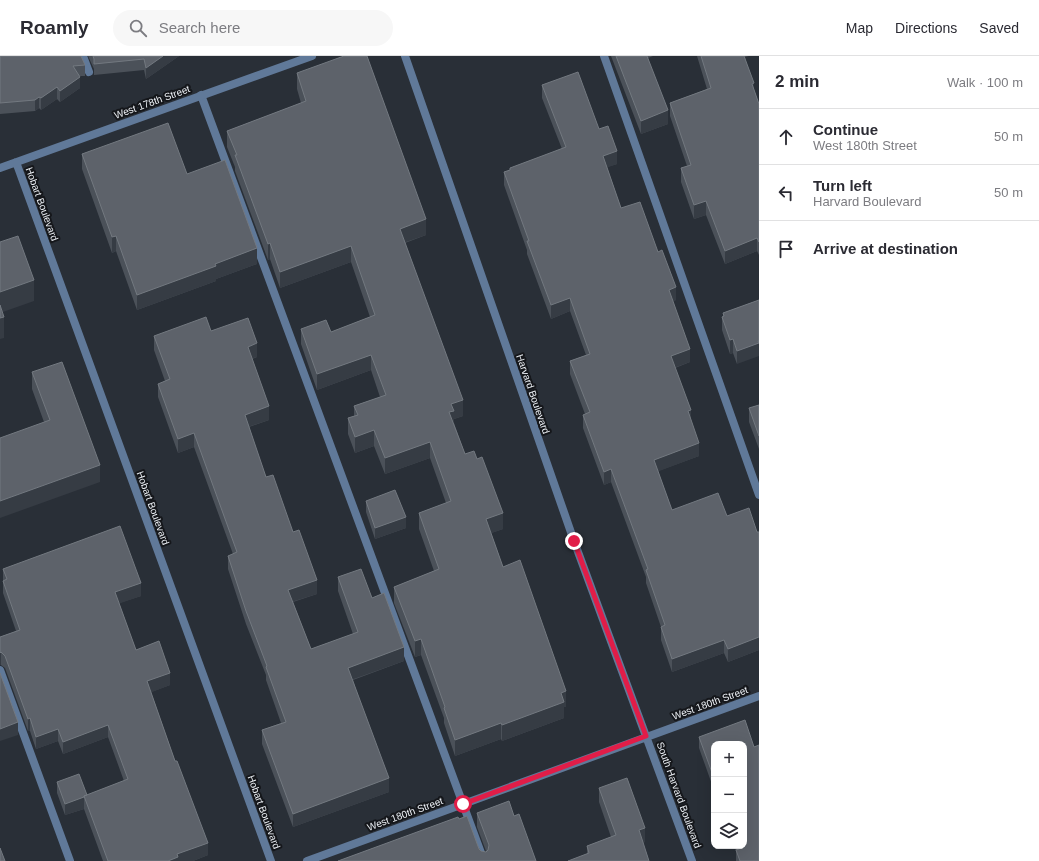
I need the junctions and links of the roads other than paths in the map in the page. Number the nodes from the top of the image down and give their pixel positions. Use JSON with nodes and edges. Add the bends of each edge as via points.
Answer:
{"nodes":[{"id":1,"x":83,"y":56,"type":"edge"},
{"id":2,"x":312,"y":56,"type":"edge"},
{"id":3,"x":405,"y":56,"type":"edge"},
{"id":4,"x":604,"y":56,"type":"edge"},
{"id":5,"x":89,"y":72,"type":"dead end"},
{"id":6,"x":201,"y":95,"type":"junction"},
{"id":7,"x":16,"y":162,"type":"junction"},
{"id":8,"x":0,"y":168,"type":"edge"},
{"id":9,"x":759,"y":495,"type":"edge"},
{"id":10,"x":0,"y":670,"type":"edge"},
{"id":11,"x":759,"y":696,"type":"edge"},
{"id":12,"x":646,"y":736,"type":"junction"},
{"id":13,"x":463,"y":804,"type":"junction"},
{"id":14,"x":70,"y":861,"type":"edge"},
{"id":15,"x":271,"y":861,"type":"edge"},
{"id":16,"x":307,"y":861,"type":"edge"},
{"id":17,"x":484,"y":861,"type":"edge"},
{"id":18,"x":692,"y":861,"type":"edge"}],
"edges":[{"from":1,"to":5,"type":"street"},
{"from":2,"to":6,"type":"street","name":"West 178th Street"},
{"from":3,"to":12,"type":"street","name":"Harvard Boulevard","via":[[574,541]]},
{"from":4,"to":9,"type":"street"},
{"from":6,"to":7,"type":"street","name":"West 178th Street"},
{"from":6,"to":13,"type":"street"},
{"from":7,"to":8,"type":"street","name":"West 178th Street"},
{"from":7,"to":15,"type":"street","name":"Hobart Boulevard"},
{"from":10,"to":14,"type":"street"},
{"from":11,"to":12,"type":"street","name":"West 180th Street"},
{"from":12,"to":13,"type":"street","name":"West 180th Street"},
{"from":12,"to":18,"type":"street","name":"South Harvard Boulevard"},
{"from":13,"to":16,"type":"street","name":"West 180th Street"},
{"from":13,"to":17,"type":"street"}]}
